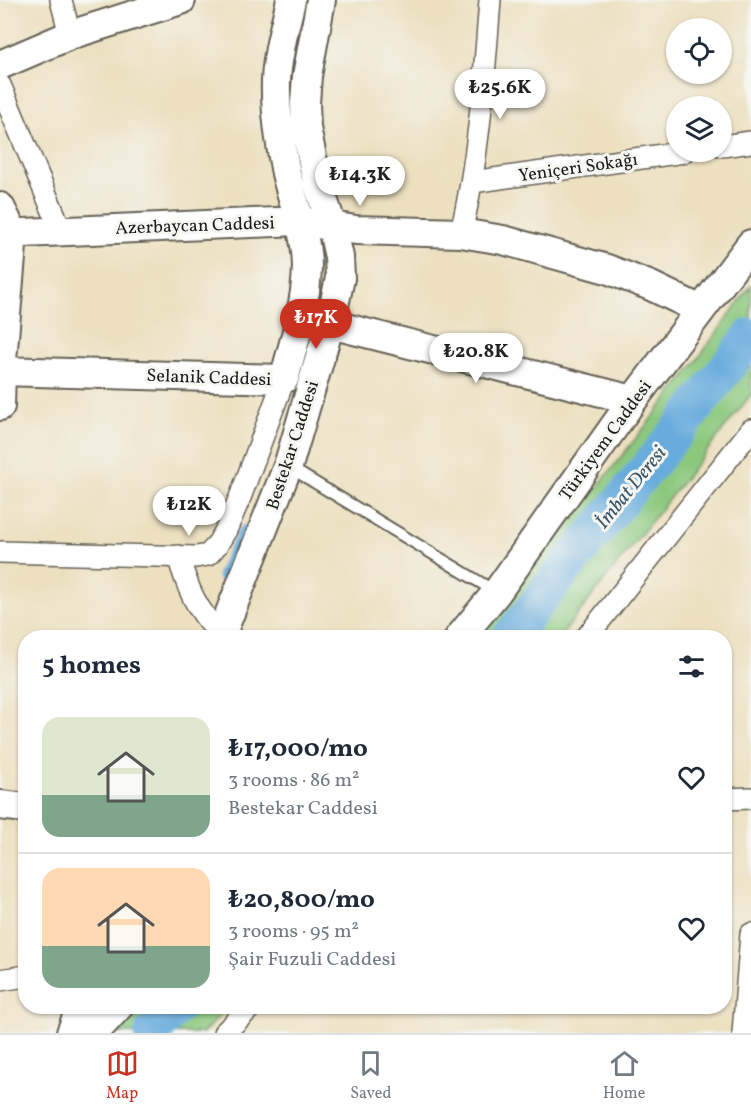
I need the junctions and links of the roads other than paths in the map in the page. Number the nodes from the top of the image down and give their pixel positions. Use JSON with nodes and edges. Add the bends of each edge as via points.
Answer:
{"nodes":[{"id":1,"x":61,"y":0,"type":"edge"},
{"id":2,"x":181,"y":0,"type":"edge"},
{"id":3,"x":291,"y":0,"type":"edge"},
{"id":4,"x":321,"y":0,"type":"edge"},
{"id":5,"x":490,"y":0,"type":"edge"},
{"id":6,"x":70,"y":35,"type":"junction"},
{"id":7,"x":0,"y":65,"type":"edge"},
{"id":8,"x":0,"y":86,"type":"edge"},
{"id":9,"x":751,"y":142,"type":"edge"},
{"id":10,"x":732,"y":145,"type":"edge"},
{"id":11,"x":666,"y":155,"type":"edge"},
{"id":12,"x":472,"y":182,"type":"junction"},
{"id":13,"x":0,"y":207,"type":"edge"},
{"id":14,"x":299,"y":221,"type":"junction"},
{"id":15,"x":332,"y":226,"type":"junction"},
{"id":16,"x":61,"y":230,"type":"junction"},
{"id":17,"x":461,"y":233,"type":"junction"},
{"id":18,"x":5,"y":234,"type":"edge"},
{"id":19,"x":751,"y":244,"type":"edge"},
{"id":20,"x":701,"y":310,"type":"junction"},
{"id":21,"x":330,"y":324,"type":"junction"},
{"id":22,"x":0,"y":371,"type":"edge"},
{"id":23,"x":284,"y":379,"type":"junction"},
{"id":24,"x":633,"y":400,"type":"junction"},
{"id":25,"x":0,"y":405,"type":"edge"},
{"id":26,"x":751,"y":430,"type":"edge"},
{"id":27,"x":288,"y":466,"type":"junction"},
{"id":28,"x":0,"y":552,"type":"edge"},
{"id":29,"x":178,"y":556,"type":"junction"},
{"id":30,"x":496,"y":592,"type":"junction"},
{"id":31,"x":215,"y":630,"type":"edge"},
{"id":32,"x":222,"y":630,"type":"edge"},
{"id":33,"x":465,"y":630,"type":"edge"},
{"id":34,"x":592,"y":630,"type":"edge"},
{"id":35,"x":732,"y":798,"type":"edge"},
{"id":36,"x":751,"y":798,"type":"edge"},
{"id":37,"x":0,"y":805,"type":"edge"},
{"id":38,"x":18,"y":807,"type":"edge"},
{"id":39,"x":751,"y":934,"type":"edge"},
{"id":40,"x":18,"y":977,"type":"edge"},
{"id":41,"x":0,"y":980,"type":"edge"},
{"id":42,"x":78,"y":1014,"type":"edge"},
{"id":43,"x":112,"y":1014,"type":"edge"},
{"id":44,"x":244,"y":1014,"type":"edge"},
{"id":45,"x":72,"y":1033,"type":"edge"},
{"id":46,"x":94,"y":1033,"type":"edge"},
{"id":47,"x":225,"y":1033,"type":"edge"},
{"id":48,"x":743,"y":1033,"type":"edge"}],
"edges":[{"from":1,"to":6,"type":"street"},
{"from":2,"to":6,"type":"street"},
{"from":3,"to":14,"type":"street","name":"Selanik Caddesi","via":[[276,81],[282,146]]},
{"from":4,"to":15,"type":"street","name":"Bestekar Caddesi","via":[[305,120],[317,181]]},
{"from":5,"to":12,"type":"street"},
{"from":6,"to":7,"type":"street"},
{"from":8,"to":16,"type":"street"},
{"from":9,"to":10,"type":"street"},
{"from":11,"to":12,"type":"street","name":"Yeniçeri Sokağı"},
{"from":12,"to":17,"type":"street"},
{"from":13,"to":18,"type":"street"},
{"from":14,"to":15,"type":"street","name":"Azerbaycan Caddesi"},
{"from":14,"to":16,"type":"street","name":"Azerbaycan Caddesi"},
{"from":14,"to":23,"type":"street","name":"Selanik Caddesi","via":[[307,267],[298,327]]},
{"from":15,"to":17,"type":"street","name":"Azerbaycan Caddesi","via":[[380,232]]},
{"from":15,"to":21,"type":"street","name":"Bestekar Caddesi","via":[[340,278]]},
{"from":16,"to":18,"type":"street","name":"Azerbaycan Caddesi"},
{"from":17,"to":20,"type":"street","name":"Azerbaycan Caddesi","via":[[503,240],[607,269]]},
{"from":18,"to":22,"type":"street","via":[[12,246]]},
{"from":19,"to":20,"type":"street","name":"Türkiyem Caddesi"},
{"from":20,"to":24,"type":"street","name":"Türkiyem Caddesi"},
{"from":21,"to":24,"type":"street"},
{"from":21,"to":27,"type":"street","name":"Bestekar Caddesi"},
{"from":22,"to":23,"type":"street","name":"Selanik Caddesi"},
{"from":22,"to":25,"type":"street"},
{"from":23,"to":29,"type":"street","via":[[241,495],[217,545],[208,555]]},
{"from":24,"to":30,"type":"street","name":"Türkiyem Caddesi"},
{"from":26,"to":34,"type":"street"},
{"from":27,"to":30,"type":"lane"},
{"from":27,"to":32,"type":"street","name":"Bestekar Caddesi"},
{"from":28,"to":29,"type":"street"},
{"from":29,"to":31,"type":"street","via":[[199,610]]},
{"from":30,"to":33,"type":"street","name":"Türkiyem Caddesi"},
{"from":35,"to":36,"type":"street"},
{"from":37,"to":38,"type":"street"},
{"from":39,"to":48,"type":"street"},
{"from":40,"to":41,"type":"street"},
{"from":42,"to":45,"type":"street"},
{"from":43,"to":46,"type":"street"},
{"from":44,"to":47,"type":"street"}]}
